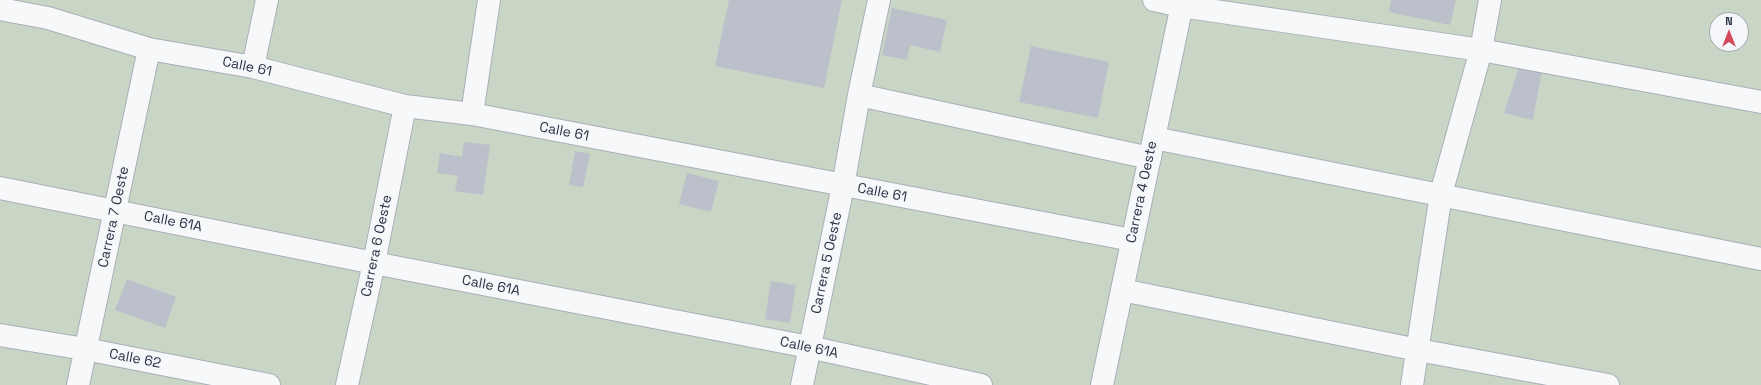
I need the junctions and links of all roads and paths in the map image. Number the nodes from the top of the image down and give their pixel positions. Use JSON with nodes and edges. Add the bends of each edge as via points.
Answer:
{"nodes":[{"id":1,"x":267,"y":0,"type":"edge"},
{"id":2,"x":489,"y":0,"type":"edge"},
{"id":3,"x":880,"y":0,"type":"edge"},
{"id":4,"x":1154,"y":0,"type":"edge"},
{"id":5,"x":1490,"y":0,"type":"edge"},
{"id":6,"x":1182,"y":3,"type":"edge"},
{"id":7,"x":0,"y":9,"type":"edge"},
{"id":8,"x":50,"y":9,"type":"edge"},
{"id":9,"x":149,"y":49,"type":"junction"},
{"id":10,"x":1480,"y":50,"type":"junction"},
{"id":11,"x":253,"y":67,"type":"junction"},
{"id":12,"x":859,"y":95,"type":"junction"},
{"id":13,"x":1761,"y":102,"type":"edge"},
{"id":14,"x":404,"y":106,"type":"junction"},
{"id":15,"x":472,"y":114,"type":"junction"},
{"id":16,"x":1152,"y":148,"type":"junction"},
{"id":17,"x":844,"y":186,"type":"junction"},
{"id":18,"x":0,"y":188,"type":"edge"},
{"id":19,"x":1441,"y":194,"type":"junction"},
{"id":20,"x":115,"y":211,"type":"junction"},
{"id":21,"x":1132,"y":240,"type":"junction"},
{"id":22,"x":1761,"y":259,"type":"edge"},
{"id":23,"x":374,"y":263,"type":"junction"},
{"id":24,"x":1122,"y":290,"type":"junction"},
{"id":25,"x":0,"y":335,"type":"edge"},
{"id":26,"x":809,"y":347,"type":"junction"},
{"id":27,"x":85,"y":349,"type":"junction"},
{"id":28,"x":1418,"y":350,"type":"junction"},
{"id":29,"x":78,"y":385,"type":"edge"},
{"id":30,"x":269,"y":385,"type":"edge"},
{"id":31,"x":347,"y":385,"type":"edge"},
{"id":32,"x":802,"y":385,"type":"edge"},
{"id":33,"x":981,"y":385,"type":"edge"},
{"id":34,"x":1102,"y":385,"type":"edge"},
{"id":35,"x":1412,"y":385,"type":"edge"},
{"id":36,"x":1608,"y":385,"type":"edge"}],
"edges":[{"from":1,"to":11,"type":"street"},
{"from":2,"to":15,"type":"street"},
{"from":3,"to":12,"type":"street","name":"Carrera 5 Oeste"},
{"from":4,"to":6,"type":"street"},
{"from":5,"to":10,"type":"street"},
{"from":6,"to":10,"type":"street"},
{"from":6,"to":16,"type":"street","name":"Carrera 4 Oeste"},
{"from":7,"to":8,"type":"street","name":"Calle 61"},
{"from":8,"to":9,"type":"street","name":"Calle 61"},
{"from":9,"to":11,"type":"street","name":"Calle 61"},
{"from":9,"to":20,"type":"street","name":"Carrera 7 Oeste"},
{"from":10,"to":13,"type":"street"},
{"from":10,"to":19,"type":"street"},
{"from":11,"to":14,"type":"street","name":"Calle 61"},
{"from":12,"to":16,"type":"street"},
{"from":12,"to":17,"type":"street","name":"Carrera 5 Oeste"},
{"from":14,"to":15,"type":"street","name":"Calle 61"},
{"from":14,"to":23,"type":"street","name":"Carrera 6 Oeste"},
{"from":15,"to":17,"type":"street","name":"Calle 61"},
{"from":16,"to":19,"type":"street"},
{"from":16,"to":21,"type":"street","name":"Carrera 4 Oeste"},
{"from":17,"to":21,"type":"street","name":"Calle 61"},
{"from":17,"to":26,"type":"street","name":"Carrera 5 Oeste"},
{"from":18,"to":20,"type":"street","name":"Calle 61A"},
{"from":19,"to":22,"type":"street"},
{"from":19,"to":28,"type":"street"},
{"from":20,"to":23,"type":"street","name":"Calle 61A"},
{"from":20,"to":27,"type":"street","name":"Carrera 7 Oeste"},
{"from":21,"to":24,"type":"street","name":"Carrera 4 Oeste"},
{"from":23,"to":26,"type":"street","name":"Calle 61A"},
{"from":23,"to":31,"type":"street","name":"Carrera 6 Oeste"},
{"from":24,"to":28,"type":"street"},
{"from":24,"to":34,"type":"street","name":"Carrera 4 Oeste"},
{"from":25,"to":27,"type":"street","name":"Calle 62"},
{"from":26,"to":32,"type":"street","name":"Carrera 5 Oeste"},
{"from":26,"to":33,"type":"street","name":"Calle 61A"},
{"from":27,"to":29,"type":"street","name":"Carrera 7 Oeste"},
{"from":27,"to":30,"type":"street","name":"Calle 62"},
{"from":28,"to":35,"type":"street"},
{"from":28,"to":36,"type":"street"}]}
